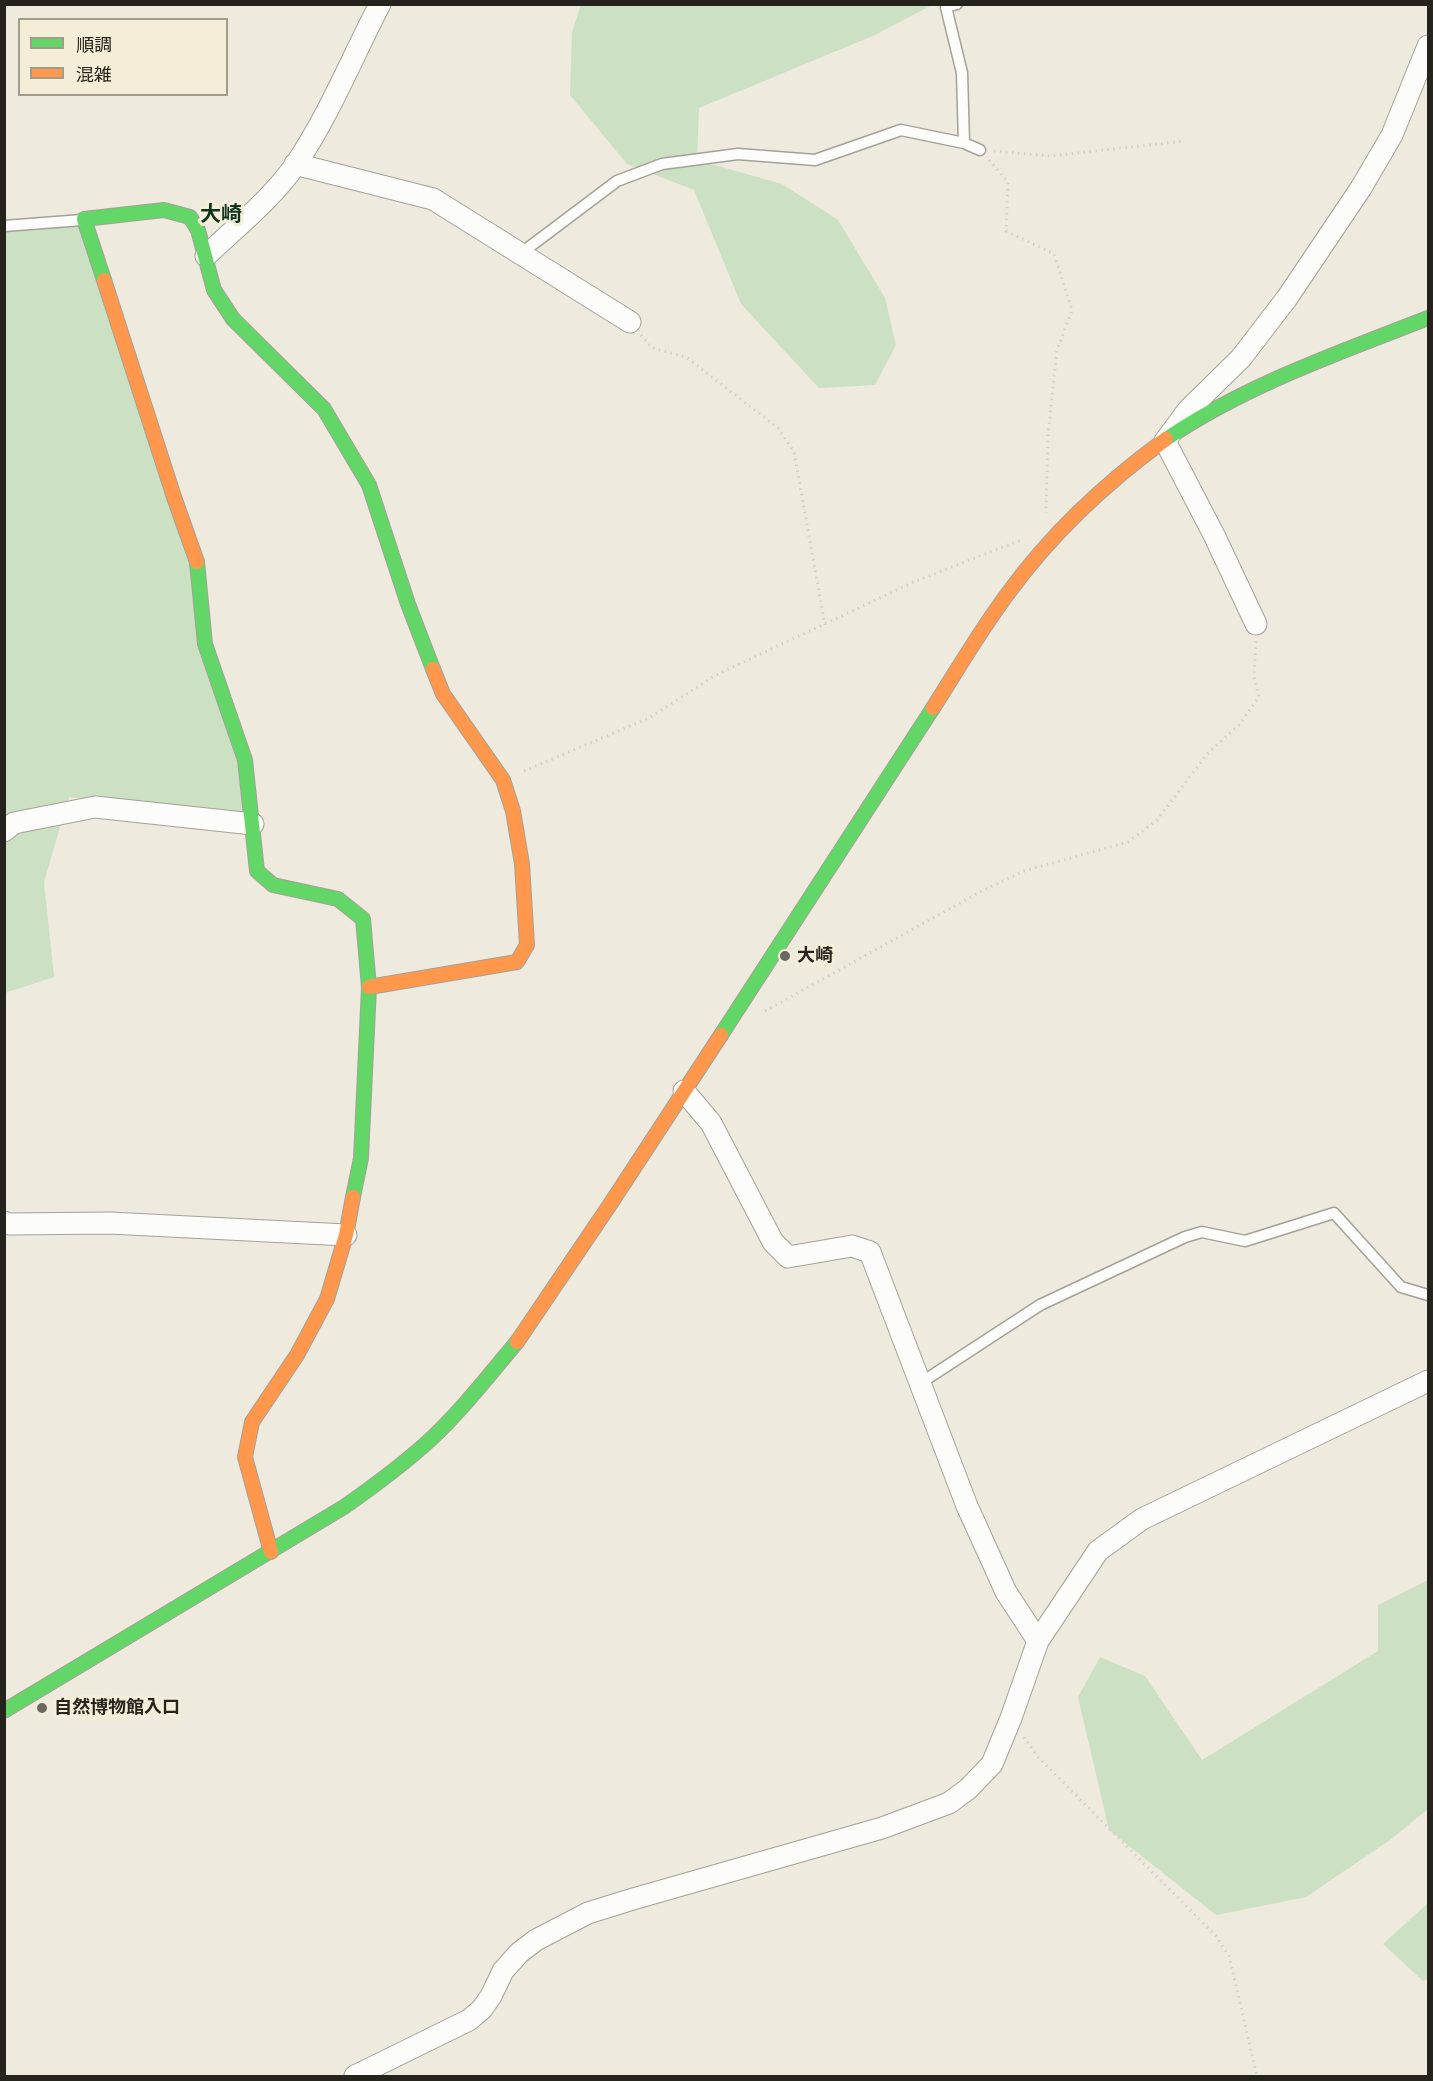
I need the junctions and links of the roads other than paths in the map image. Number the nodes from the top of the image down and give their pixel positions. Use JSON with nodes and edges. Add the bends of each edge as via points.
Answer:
{"nodes":[{"id":1,"x":380,"y":4,"type":"edge"},
{"id":2,"x":957,"y":4,"type":"edge"},
{"id":3,"x":1428,"y":46,"type":"edge"},
{"id":4,"x":964,"y":143,"type":"junction"},
{"id":5,"x":980,"y":150,"type":"road end"},
{"id":6,"x":295,"y":165,"type":"junction"},
{"id":7,"x":84,"y":219,"type":"junction"},
{"id":8,"x":4,"y":226,"type":"edge"},
{"id":9,"x":520,"y":254,"type":"junction"},
{"id":10,"x":206,"y":256,"type":"junction"},
{"id":11,"x":1428,"y":318,"type":"edge"},
{"id":12,"x":630,"y":322,"type":"road end"},
{"id":13,"x":1165,"y":441,"type":"junction"},
{"id":14,"x":1256,"y":624,"type":"road end"},
{"id":15,"x":253,"y":824,"type":"junction"},
{"id":16,"x":4,"y":831,"type":"edge"},
{"id":17,"x":369,"y":987,"type":"junction"},
{"id":18,"x":684,"y":1091,"type":"junction"},
{"id":19,"x":4,"y":1222,"type":"edge"},
{"id":20,"x":346,"y":1235,"type":"junction"},
{"id":21,"x":1428,"y":1295,"type":"edge"},
{"id":22,"x":1428,"y":1381,"type":"edge"},
{"id":23,"x":919,"y":1384,"type":"junction"},
{"id":24,"x":271,"y":1552,"type":"junction"},
{"id":25,"x":1038,"y":1641,"type":"junction"},
{"id":26,"x":4,"y":1711,"type":"edge"},
{"id":27,"x":355,"y":2076,"type":"edge"}],
"edges":[{"from":1,"to":6,"type":"street","via":[[331,106]]},
{"from":2,"to":4,"type":"lane","via":[[946,8],[962,73]]},
{"from":3,"to":13,"type":"street","via":[[1392,135],[1361,189],[1241,358],[1188,410]]},
{"from":4,"to":5,"type":"lane"},
{"from":4,"to":9,"type":"lane","via":[[901,130],[815,160],[738,154],[662,164],[617,181]]},
{"from":6,"to":9,"type":"street","via":[[433,199]]},
{"from":6,"to":10,"type":"street","via":[[279,186]]},
{"from":7,"to":8,"type":"lane"},
{"from":7,"to":10,"type":"street","via":[[164,210],[190,217]]},
{"from":7,"to":15,"type":"street","via":[[197,558],[206,644],[245,759]]},
{"from":9,"to":12,"type":"street"},
{"from":10,"to":17,"type":"street","via":[[214,290],[233,319],[324,409],[369,485],[442,694],[504,780],[513,811],[523,875],[527,945],[517,962]]},
{"from":11,"to":13,"type":"street","via":[[1256,388]]},
{"from":13,"to":14,"type":"street"},
{"from":13,"to":18,"type":"street","via":[[1046,537]]},
{"from":15,"to":16,"type":"street","via":[[95,807],[14,823]]},
{"from":15,"to":17,"type":"street","via":[[257,872],[273,885],[338,899],[363,919]]},
{"from":17,"to":20,"type":"street","via":[[361,1158]]},
{"from":18,"to":23,"type":"street","via":[[711,1123],[773,1242],[788,1257],[852,1246],[870,1252]]},
{"from":18,"to":24,"type":"street","via":[[517,1342],[469,1399],[388,1476]]},
{"from":19,"to":20,"type":"street","via":[[110,1223]]},
{"from":20,"to":24,"type":"street","via":[[327,1299],[297,1355],[252,1422],[245,1457]]},
{"from":21,"to":23,"type":"lane","via":[[1401,1287],[1334,1213],[1245,1241],[1202,1232],[1040,1305]]},
{"from":22,"to":25,"type":"street","via":[[1142,1519],[1098,1551]]},
{"from":23,"to":25,"type":"street","via":[[1006,1592]]},
{"from":24,"to":26,"type":"street"},
{"from":25,"to":27,"type":"street","via":[[992,1764],[949,1803],[882,1828],[588,1913],[519,1953],[503,1971],[486,2002],[469,2019]]}]}
